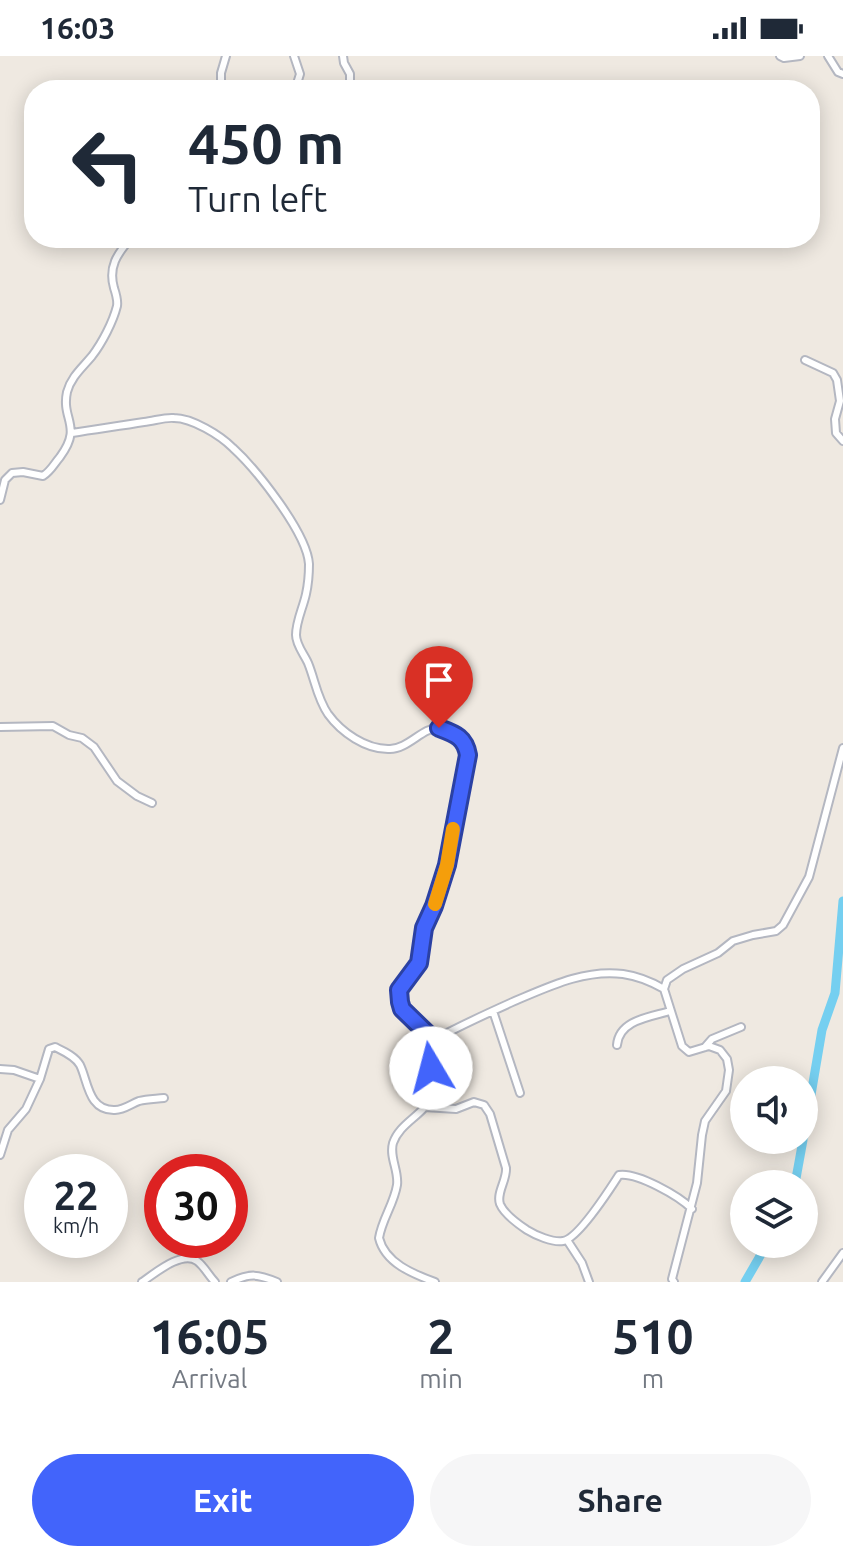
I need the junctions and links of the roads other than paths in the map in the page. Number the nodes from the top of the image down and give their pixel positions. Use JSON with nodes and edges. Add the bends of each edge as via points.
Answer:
{"nodes":[{"id":1,"x":226,"y":56,"type":"edge"},
{"id":2,"x":294,"y":56,"type":"edge"},
{"id":3,"x":343,"y":56,"type":"edge"},
{"id":4,"x":780,"y":56,"type":"edge"},
{"id":5,"x":800,"y":56,"type":"edge"},
{"id":6,"x":828,"y":56,"type":"edge"},
{"id":7,"x":843,"y":74,"type":"edge"},
{"id":8,"x":221,"y":80,"type":"edge"},
{"id":9,"x":298,"y":80,"type":"edge"},
{"id":10,"x":350,"y":80,"type":"edge"},
{"id":11,"x":122,"y":248,"type":"edge"},
{"id":12,"x":805,"y":360,"type":"dead end"},
{"id":13,"x":72,"y":433,"type":"junction"},
{"id":14,"x":843,"y":441,"type":"edge"},
{"id":15,"x":0,"y":500,"type":"edge"},
{"id":16,"x":0,"y":727,"type":"edge"},
{"id":17,"x":843,"y":748,"type":"edge"},
{"id":18,"x":152,"y":803,"type":"dead end"},
{"id":19,"x":664,"y":989,"type":"junction"},
{"id":20,"x":493,"y":1011,"type":"junction"},
{"id":21,"x":670,"y":1011,"type":"junction"},
{"id":22,"x":741,"y":1027,"type":"dead end"},
{"id":23,"x":434,"y":1040,"type":"junction"},
{"id":24,"x":617,"y":1045,"type":"dead end"},
{"id":25,"x":705,"y":1047,"type":"junction"},
{"id":26,"x":0,"y":1069,"type":"edge"},
{"id":27,"x":40,"y":1079,"type":"junction"},
{"id":28,"x":520,"y":1093,"type":"dead end"},
{"id":29,"x":164,"y":1098,"type":"dead end"},
{"id":30,"x":424,"y":1107,"type":"junction"},
{"id":31,"x":0,"y":1155,"type":"edge"},
{"id":32,"x":692,"y":1209,"type":"junction"},
{"id":33,"x":567,"y":1240,"type":"junction"},
{"id":34,"x":843,"y":1253,"type":"edge"},
{"id":35,"x":142,"y":1282,"type":"edge"},
{"id":36,"x":215,"y":1282,"type":"edge"},
{"id":37,"x":231,"y":1282,"type":"edge"},
{"id":38,"x":277,"y":1282,"type":"edge"},
{"id":39,"x":435,"y":1282,"type":"edge"},
{"id":40,"x":589,"y":1282,"type":"edge"},
{"id":41,"x":674,"y":1282,"type":"edge"},
{"id":42,"x":822,"y":1282,"type":"edge"}],
"edges":[{"from":1,"to":8,"type":"street"},
{"from":2,"to":9,"type":"street"},
{"from":3,"to":10,"type":"street"},
{"from":4,"to":5,"type":"street"},
{"from":6,"to":7,"type":"street"},
{"from":11,"to":13,"type":"street","via":[[112,265],[115,313],[68,390]]},
{"from":12,"to":14,"type":"street","via":[[837,380],[836,433]]},
{"from":13,"to":15,"type":"street","via":[[48,473],[12,473]]},
{"from":13,"to":23,"type":"street","via":[[175,417],[196,423],[231,446],[283,509],[308,555],[307,592],[296,639],[327,713],[376,748],[399,748],[439,728],[456,734],[467,747],[447,865],[424,928],[419,963],[399,990],[402,1009]]},
{"from":16,"to":18,"type":"street","via":[[53,726],[82,738],[117,781]]},
{"from":17,"to":19,"type":"street","via":[[809,877],[783,925],[733,941],[667,980]]},
{"from":19,"to":20,"type":"street","via":[[622,974],[584,976]]},
{"from":19,"to":21,"type":"street"},
{"from":20,"to":23,"type":"street"},
{"from":20,"to":28,"type":"street"},
{"from":21,"to":24,"type":"street","via":[[632,1023]]},
{"from":21,"to":25,"type":"street","via":[[682,1046],[689,1052]]},
{"from":22,"to":25,"type":"street"},
{"from":23,"to":30,"type":"street","via":[[433,1091]]},
{"from":25,"to":32,"type":"street","via":[[720,1050],[729,1070],[726,1091],[705,1121]]},
{"from":26,"to":27,"type":"street"},
{"from":27,"to":29,"type":"street","via":[[47,1052],[55,1047],[79,1063],[86,1088],[102,1107],[113,1110]]},
{"from":27,"to":31,"type":"street","via":[[26,1109],[8,1130]]},
{"from":30,"to":33,"type":"street","via":[[484,1105],[506,1168],[501,1207],[531,1232]]},
{"from":30,"to":39,"type":"street","via":[[400,1129],[392,1147],[397,1185],[379,1238],[389,1257]]},
{"from":32,"to":33,"type":"street","via":[[628,1173],[619,1175]]},
{"from":32,"to":41,"type":"street"},
{"from":33,"to":40,"type":"street"},
{"from":34,"to":42,"type":"street"},
{"from":35,"to":36,"type":"street","via":[[171,1263],[191,1259]]},
{"from":37,"to":38,"type":"street","via":[[257,1275]]}]}
